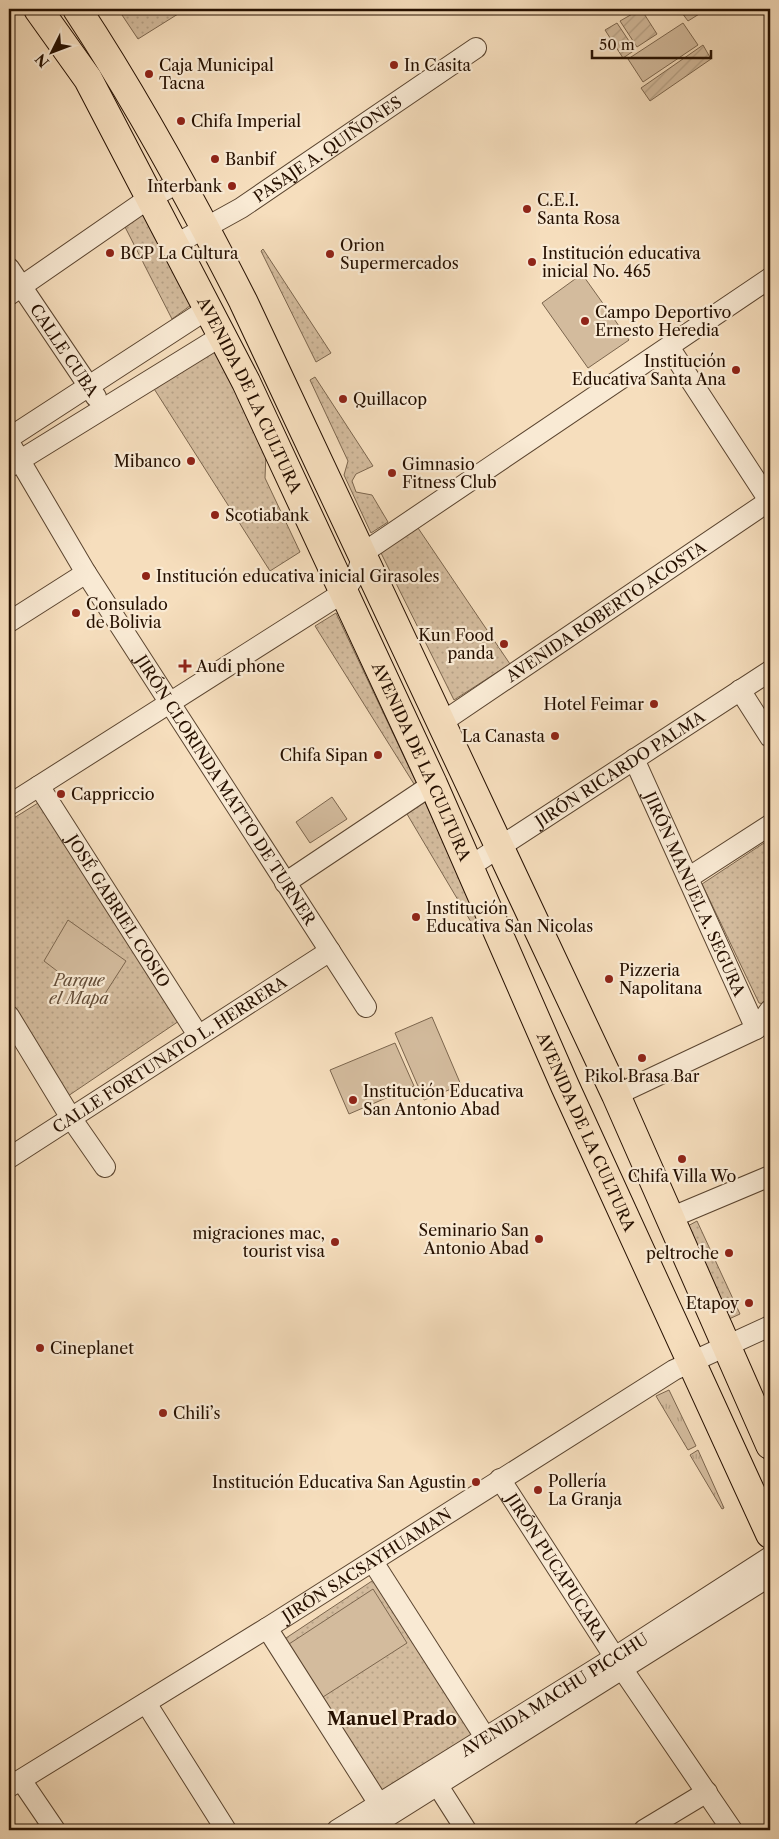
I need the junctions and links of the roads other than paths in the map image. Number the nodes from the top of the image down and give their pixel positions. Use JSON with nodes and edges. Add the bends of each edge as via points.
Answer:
{"nodes":[{"id":1,"x":38,"y":9,"type":"edge"},
{"id":2,"x":77,"y":9,"type":"edge"},
{"id":3,"x":476,"y":48,"type":"dead end"},
{"id":4,"x":181,"y":181,"type":"junction"},
{"id":5,"x":151,"y":198,"type":"junction"},
{"id":6,"x":206,"y":228,"type":"junction"},
{"id":7,"x":176,"y":244,"type":"junction"},
{"id":8,"x":9,"y":268,"type":"edge"},
{"id":9,"x":770,"y":278,"type":"edge"},
{"id":10,"x":15,"y":291,"type":"edge"},
{"id":11,"x":209,"y":308,"type":"junction"},
{"id":12,"x":223,"y":335,"type":"junction"},
{"id":13,"x":669,"y":346,"type":"junction"},
{"id":14,"x":89,"y":387,"type":"junction"},
{"id":15,"x":103,"y":408,"type":"junction"},
{"id":16,"x":9,"y":440,"type":"edge"},
{"id":17,"x":14,"y":464,"type":"edge"},
{"id":18,"x":770,"y":502,"type":"edge"},
{"id":19,"x":363,"y":553,"type":"junction"},
{"id":20,"x":86,"y":572,"type":"junction"},
{"id":21,"x":344,"y":592,"type":"junction"},
{"id":22,"x":9,"y":622,"type":"edge"},
{"id":23,"x":770,"y":670,"type":"edge"},
{"id":24,"x":740,"y":690,"type":"junction"},
{"id":25,"x":171,"y":702,"type":"junction"},
{"id":26,"x":441,"y":723,"type":"junction"},
{"id":27,"x":770,"y":737,"type":"edge"},
{"id":28,"x":634,"y":759,"type":"junction"},
{"id":29,"x":433,"y":784,"type":"junction"},
{"id":30,"x":39,"y":786,"type":"junction"},
{"id":31,"x":9,"y":805,"type":"edge"},
{"id":32,"x":770,"y":825,"type":"edge"},
{"id":33,"x":510,"y":840,"type":"junction"},
{"id":34,"x":469,"y":867,"type":"junction"},
{"id":35,"x":688,"y":878,"type":"junction"},
{"id":36,"x":285,"y":883,"type":"junction"},
{"id":37,"x":330,"y":950,"type":"junction"},
{"id":38,"x":366,"y":1007,"type":"dead end"},
{"id":39,"x":770,"y":1010,"type":"edge"},
{"id":40,"x":9,"y":1016,"type":"edge"},
{"id":41,"x":756,"y":1029,"type":"junction"},
{"id":42,"x":198,"y":1034,"type":"junction"},
{"id":43,"x":616,"y":1095,"type":"junction"},
{"id":44,"x":71,"y":1118,"type":"junction"},
{"id":45,"x":9,"y":1158,"type":"edge"},
{"id":46,"x":105,"y":1167,"type":"dead end"},
{"id":47,"x":770,"y":1176,"type":"edge"},
{"id":48,"x":670,"y":1218,"type":"junction"},
{"id":49,"x":770,"y":1326,"type":"edge"},
{"id":50,"x":725,"y":1346,"type":"junction"},
{"id":51,"x":690,"y":1361,"type":"junction"},
{"id":52,"x":770,"y":1445,"type":"edge"},
{"id":53,"x":500,"y":1479,"type":"junction"},
{"id":54,"x":770,"y":1534,"type":"edge"},
{"id":55,"x":770,"y":1557,"type":"edge"},
{"id":56,"x":372,"y":1562,"type":"junction"},
{"id":57,"x":770,"y":1576,"type":"edge"},
{"id":58,"x":267,"y":1628,"type":"junction"},
{"id":59,"x":619,"y":1663,"type":"junction"},
{"id":60,"x":146,"y":1703,"type":"junction"},
{"id":61,"x":485,"y":1737,"type":"junction"},
{"id":62,"x":434,"y":1779,"type":"junction"},
{"id":63,"x":15,"y":1784,"type":"edge"},
{"id":64,"x":707,"y":1792,"type":"junction"},
{"id":65,"x":379,"y":1804,"type":"junction"},
{"id":66,"x":55,"y":1830,"type":"edge"},
{"id":67,"x":226,"y":1830,"type":"edge"},
{"id":68,"x":337,"y":1830,"type":"edge"},
{"id":69,"x":366,"y":1830,"type":"edge"},
{"id":70,"x":466,"y":1830,"type":"edge"},
{"id":71,"x":644,"y":1830,"type":"edge"},
{"id":72,"x":732,"y":1830,"type":"edge"}],
"edges":[{"from":1,"to":5,"type":"highway","name":"AVENIDA DE LA CULTURA","via":[[88,79]]},
{"from":2,"to":4,"type":"highway","name":"AVENIDA DE LA CULTURA"},
{"from":3,"to":6,"type":"street","name":"PASAJE A. QUIÑONES","via":[[241,208]]},
{"from":4,"to":5,"type":"street"},
{"from":4,"to":6,"type":"highway","name":"AVENIDA DE LA CULTURA"},
{"from":5,"to":7,"type":"highway","name":"AVENIDA DE LA CULTURA"},
{"from":5,"to":10,"type":"street"},
{"from":6,"to":7,"type":"street","name":"PASAJE A. QUIÑONES"},
{"from":6,"to":19,"type":"highway","name":"AVENIDA DE LA CULTURA"},
{"from":7,"to":11,"type":"highway","name":"AVENIDA DE LA CULTURA"},
{"from":8,"to":10,"type":"street","name":"CALLE CUBA"},
{"from":9,"to":13,"type":"street"},
{"from":10,"to":14,"type":"street","name":"CALLE CUBA"},
{"from":11,"to":12,"type":"highway","name":"AVENIDA DE LA CULTURA"},
{"from":11,"to":14,"type":"street"},
{"from":12,"to":15,"type":"street"},
{"from":12,"to":21,"type":"highway","name":"AVENIDA DE LA CULTURA"},
{"from":13,"to":18,"type":"street"},
{"from":13,"to":19,"type":"street"},
{"from":14,"to":15,"type":"street","name":"CALLE CUBA"},
{"from":14,"to":16,"type":"street"},
{"from":15,"to":17,"type":"street"},
{"from":16,"to":17,"type":"street","name":"JIRÓN CLORINDA MATTO DE TURNER"},
{"from":17,"to":20,"type":"street","name":"JIRÓN CLORINDA MATTO DE TURNER"},
{"from":18,"to":26,"type":"street","name":"AVENIDA ROBERTO ACOSTA"},
{"from":19,"to":21,"type":"street","via":[[358,571]]},
{"from":19,"to":26,"type":"highway","name":"AVENIDA DE LA CULTURA"},
{"from":20,"to":22,"type":"street"},
{"from":20,"to":25,"type":"street","name":"JIRÓN CLORINDA MATTO DE TURNER"},
{"from":21,"to":25,"type":"street"},
{"from":21,"to":29,"type":"highway","name":"AVENIDA DE LA CULTURA"},
{"from":23,"to":24,"type":"street","name":"JIRÓN RICARDO PALMA"},
{"from":24,"to":27,"type":"street"},
{"from":24,"to":28,"type":"street","name":"JIRÓN RICARDO PALMA"},
{"from":25,"to":30,"type":"street"},
{"from":25,"to":36,"type":"street","name":"JIRÓN CLORINDA MATTO DE TURNER"},
{"from":26,"to":33,"type":"highway","name":"AVENIDA DE LA CULTURA"},
{"from":28,"to":33,"type":"street","name":"JIRÓN RICARDO PALMA"},
{"from":28,"to":35,"type":"street","name":"JIRÓN MANUEL A. SEGURA"},
{"from":29,"to":34,"type":"highway","name":"AVENIDA DE LA CULTURA"},
{"from":29,"to":36,"type":"street"},
{"from":30,"to":31,"type":"street"},
{"from":30,"to":42,"type":"street","name":"JOSÉ GABRIEL COSIO"},
{"from":32,"to":35,"type":"street"},
{"from":33,"to":34,"type":"street","name":"JIRÓN RICARDO PALMA"},
{"from":33,"to":43,"type":"highway","name":"AVENIDA DE LA CULTURA"},
{"from":34,"to":51,"type":"highway","name":"AVENIDA DE LA CULTURA"},
{"from":35,"to":41,"type":"street","name":"JIRÓN MANUEL A. SEGURA"},
{"from":36,"to":37,"type":"street","name":"JIRÓN CLORINDA MATTO DE TURNER"},
{"from":37,"to":38,"type":"street","name":"JIRÓN CLORINDA MATTO DE TURNER"},
{"from":37,"to":42,"type":"street","name":"CALLE FORTUNATO L. HERRERA"},
{"from":39,"to":41,"type":"street"},
{"from":40,"to":44,"type":"street"},
{"from":41,"to":43,"type":"street"},
{"from":42,"to":44,"type":"street","name":"CALLE FORTUNATO L. HERRERA"},
{"from":43,"to":48,"type":"highway","name":"AVENIDA DE LA CULTURA"},
{"from":44,"to":45,"type":"street","name":"CALLE FORTUNATO L. HERRERA"},
{"from":44,"to":46,"type":"street"},
{"from":47,"to":48,"type":"street"},
{"from":48,"to":50,"type":"highway","name":"AVENIDA DE LA CULTURA"},
{"from":49,"to":50,"type":"street","name":"JIRÓN SACSAYHUAMAN"},
{"from":50,"to":51,"type":"street","name":"JIRÓN SACSAYHUAMAN"},
{"from":50,"to":52,"type":"highway","name":"AVENIDA DE LA CULTURA"},
{"from":51,"to":53,"type":"street","name":"JIRÓN SACSAYHUAMAN"},
{"from":51,"to":54,"type":"highway","name":"AVENIDA DE LA CULTURA"},
{"from":53,"to":56,"type":"street","name":"JIRÓN SACSAYHUAMAN"},
{"from":53,"to":59,"type":"street","name":"JIRÓN PUCAPUCARA"},
{"from":55,"to":59,"type":"street","name":"AVENIDA MACHU PICCHU"},
{"from":56,"to":58,"type":"street","name":"JIRÓN SACSAYHUAMAN"},
{"from":56,"to":61,"type":"street"},
{"from":57,"to":59,"type":"street","name":"AVENIDA MACHU PICCHU"},
{"from":58,"to":60,"type":"street","name":"JIRÓN SACSAYHUAMAN"},
{"from":58,"to":65,"type":"street"},
{"from":59,"to":61,"type":"street","name":"AVENIDA MACHU PICCHU"},
{"from":59,"to":62,"type":"street","name":"AVENIDA MACHU PICCHU"},
{"from":59,"to":64,"type":"street","name":"JIRÓN PUCAPUCARA"},
{"from":60,"to":63,"type":"street","name":"JIRÓN SACSAYHUAMAN"},
{"from":60,"to":67,"type":"street"},
{"from":61,"to":62,"type":"street","name":"AVENIDA MACHU PICCHU"},
{"from":62,"to":65,"type":"street","name":"AVENIDA MACHU PICCHU"},
{"from":62,"to":69,"type":"street","name":"AVENIDA MACHU PICCHU"},
{"from":62,"to":70,"type":"street"},
{"from":63,"to":66,"type":"street"},
{"from":64,"to":71,"type":"street"},
{"from":64,"to":72,"type":"street","name":"JIRÓN PUCAPUCARA"},
{"from":65,"to":68,"type":"street","name":"AVENIDA MACHU PICCHU"}]}
